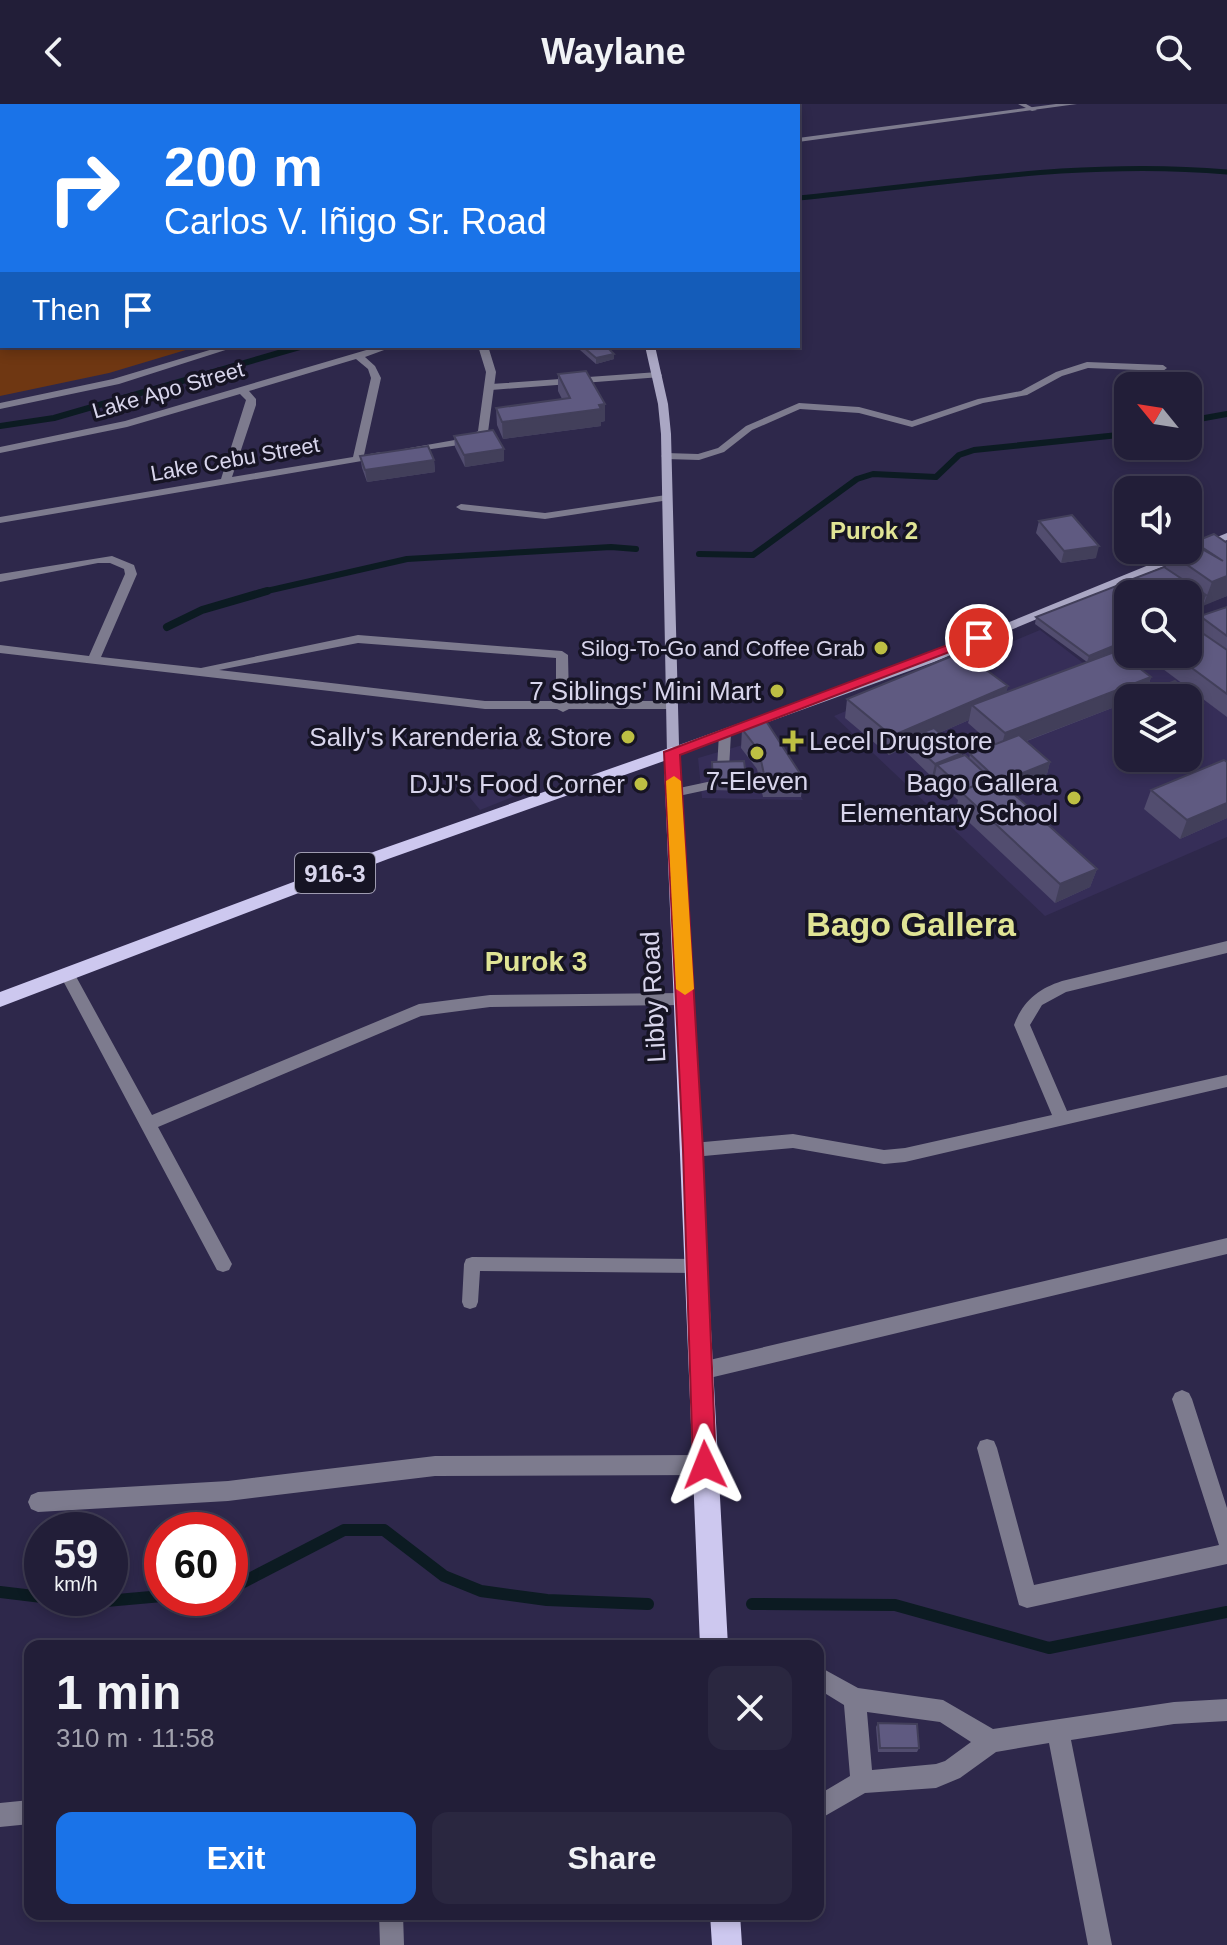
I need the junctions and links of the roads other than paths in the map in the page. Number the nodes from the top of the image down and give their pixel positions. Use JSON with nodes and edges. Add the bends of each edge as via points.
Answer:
{"nodes":[{"id":1,"x":1021,"y":104,"type":"edge"},
{"id":2,"x":1073,"y":104,"type":"edge"},
{"id":3,"x":1034,"y":110,"type":"junction"},
{"id":4,"x":800,"y":140,"type":"edge"},
{"id":5,"x":226,"y":348,"type":"edge"},
{"id":6,"x":384,"y":348,"type":"edge"},
{"id":7,"x":484,"y":348,"type":"edge"},
{"id":8,"x":651,"y":348,"type":"edge"},
{"id":9,"x":358,"y":356,"type":"junction"},
{"id":10,"x":1163,"y":368,"type":"dead end"},
{"id":11,"x":658,"y":375,"type":"junction"},
{"id":12,"x":491,"y":387,"type":"junction"},
{"id":13,"x":242,"y":390,"type":"junction"},
{"id":14,"x":0,"y":406,"type":"edge"},
{"id":15,"x":0,"y":450,"type":"edge"},
{"id":16,"x":666,"y":456,"type":"junction"},
{"id":17,"x":358,"y":458,"type":"junction"},
{"id":18,"x":226,"y":479,"type":"junction"},
{"id":19,"x":666,"y":498,"type":"junction"},
{"id":20,"x":461,"y":507,"type":"dead end"},
{"id":21,"x":0,"y":520,"type":"edge"},
{"id":22,"x":1226,"y":537,"type":"edge"},
{"id":23,"x":0,"y":578,"type":"edge"},
{"id":24,"x":0,"y":649,"type":"edge"},
{"id":25,"x":93,"y":661,"type":"junction"},
{"id":26,"x":194,"y":672,"type":"junction"},
{"id":27,"x":670,"y":705,"type":"junction"},
{"id":28,"x":563,"y":708,"type":"junction"},
{"id":29,"x":725,"y":734,"type":"junction"},
{"id":30,"x":672,"y":752,"type":"junction"},
{"id":31,"x":723,"y":768,"type":"edge"},
{"id":32,"x":712,"y":785,"type":"edge"},
{"id":33,"x":674,"y":793,"type":"junction"},
{"id":34,"x":1227,"y":947,"type":"edge"},
{"id":35,"x":68,"y":975,"type":"junction"},
{"id":36,"x":685,"y":999,"type":"junction"},
{"id":37,"x":0,"y":1000,"type":"edge"},
{"id":38,"x":1227,"y":1081,"type":"edge"},
{"id":39,"x":1062,"y":1119,"type":"junction"},
{"id":40,"x":147,"y":1124,"type":"junction"},
{"id":41,"x":693,"y":1150,"type":"junction"},
{"id":42,"x":1227,"y":1246,"type":"edge"},
{"id":43,"x":223,"y":1264,"type":"dead end"},
{"id":44,"x":697,"y":1266,"type":"junction"},
{"id":45,"x":470,"y":1302,"type":"dead end"},
{"id":46,"x":701,"y":1371,"type":"junction"},
{"id":47,"x":1182,"y":1399,"type":"dead end"},
{"id":48,"x":987,"y":1448,"type":"dead end"},
{"id":49,"x":705,"y":1465,"type":"junction"},
{"id":50,"x":38,"y":1502,"type":"dead end"},
{"id":51,"x":1227,"y":1540,"type":"edge"},
{"id":52,"x":1227,"y":1554,"type":"edge"},
{"id":53,"x":714,"y":1640,"type":"edge"},
{"id":54,"x":824,"y":1681,"type":"edge"},
{"id":55,"x":855,"y":1699,"type":"junction"},
{"id":56,"x":1227,"y":1710,"type":"edge"},
{"id":57,"x":1058,"y":1731,"type":"junction"},
{"id":58,"x":991,"y":1741,"type":"junction"},
{"id":59,"x":862,"y":1782,"type":"junction"},
{"id":60,"x":824,"y":1804,"type":"edge"},
{"id":61,"x":24,"y":1813,"type":"edge"},
{"id":62,"x":0,"y":1815,"type":"edge"},
{"id":63,"x":391,"y":1920,"type":"edge"},
{"id":64,"x":725,"y":1920,"type":"edge"},
{"id":65,"x":392,"y":1945,"type":"edge"},
{"id":66,"x":727,"y":1945,"type":"edge"},
{"id":67,"x":1100,"y":1945,"type":"edge"}],
"edges":[{"from":1,"to":3,"type":"lane"},
{"from":2,"to":3,"type":"street"},
{"from":3,"to":4,"type":"street"},
{"from":5,"to":14,"type":"street","via":[[115,382]]},
{"from":6,"to":9,"type":"street","name":"Lake Apo Street"},
{"from":7,"to":12,"type":"street"},
{"from":8,"to":11,"type":"main road","name":"Libby Road"},
{"from":9,"to":13,"type":"street","name":"Lake Apo Street"},
{"from":9,"to":17,"type":"street","via":[[376,378]]},
{"from":10,"to":16,"type":"lane","via":[[1087,365],[1024,393],[912,424],[859,410],[799,406],[760,422],[721,450],[699,457]]},
{"from":11,"to":12,"type":"lane"},
{"from":11,"to":16,"type":"main road","name":"Libby Road"},
{"from":12,"to":17,"type":"street","name":"Lake Cebu Street","via":[[485,425],[477,437]]},
{"from":13,"to":15,"type":"street","name":"Lake Apo Street","via":[[99,431]]},
{"from":13,"to":18,"type":"street","via":[[251,405]]},
{"from":16,"to":19,"type":"main road","name":"Libby Road"},
{"from":17,"to":18,"type":"street","name":"Lake Cebu Street"},
{"from":18,"to":21,"type":"street","name":"Lake Cebu Street"},
{"from":19,"to":20,"type":"lane","via":[[545,516]]},
{"from":19,"to":27,"type":"main road","name":"Libby Road"},
{"from":22,"to":29,"type":"main road","via":[[930,659]]},
{"from":23,"to":25,"type":"street","via":[[98,560],[130,567]]},
{"from":24,"to":25,"type":"street"},
{"from":25,"to":26,"type":"street"},
{"from":26,"to":28,"type":"street","via":[[485,705]]},
{"from":26,"to":28,"type":"street","via":[[348,639],[562,655]]},
{"from":27,"to":28,"type":"street"},
{"from":27,"to":30,"type":"main road","name":"Libby Road"},
{"from":29,"to":30,"type":"main road"},
{"from":29,"to":31,"type":"lane"},
{"from":30,"to":33,"type":"main road","name":"Libby Road"},
{"from":30,"to":35,"type":"main road","number":"916-3"},
{"from":32,"to":33,"type":"lane"},
{"from":33,"to":36,"type":"main road","name":"Libby Road"},
{"from":34,"to":39,"type":"street","via":[[1062,987],[1032,1004],[1022,1025]]},
{"from":35,"to":37,"type":"main road","number":"916-3"},
{"from":35,"to":40,"type":"street"},
{"from":36,"to":40,"type":"street","via":[[490,1001],[419,1010]]},
{"from":36,"to":41,"type":"main road","name":"Libby Road"},
{"from":38,"to":39,"type":"street"},
{"from":39,"to":41,"type":"street","via":[[884,1157],[793,1141]]},
{"from":40,"to":43,"type":"street"},
{"from":41,"to":44,"type":"main road","name":"Libby Road"},
{"from":42,"to":46,"type":"street"},
{"from":44,"to":45,"type":"lane","via":[[472,1264]]},
{"from":44,"to":46,"type":"main road","name":"Libby Road"},
{"from":46,"to":49,"type":"main road","name":"Libby Road"},
{"from":47,"to":51,"type":"street"},
{"from":48,"to":52,"type":"street","via":[[1027,1597]]},
{"from":49,"to":50,"type":"street","via":[[435,1466],[228,1491]]},
{"from":49,"to":53,"type":"main road","name":"Libby Road"},
{"from":54,"to":55,"type":"street"},
{"from":55,"to":58,"type":"street","via":[[928,1706]]},
{"from":55,"to":59,"type":"street"},
{"from":56,"to":57,"type":"street"},
{"from":57,"to":58,"type":"street"},
{"from":57,"to":67,"type":"street"},
{"from":58,"to":59,"type":"street","via":[[936,1776]]},
{"from":59,"to":60,"type":"street"},
{"from":61,"to":62,"type":"street"},
{"from":63,"to":65,"type":"street"},
{"from":64,"to":66,"type":"main road"}]}
